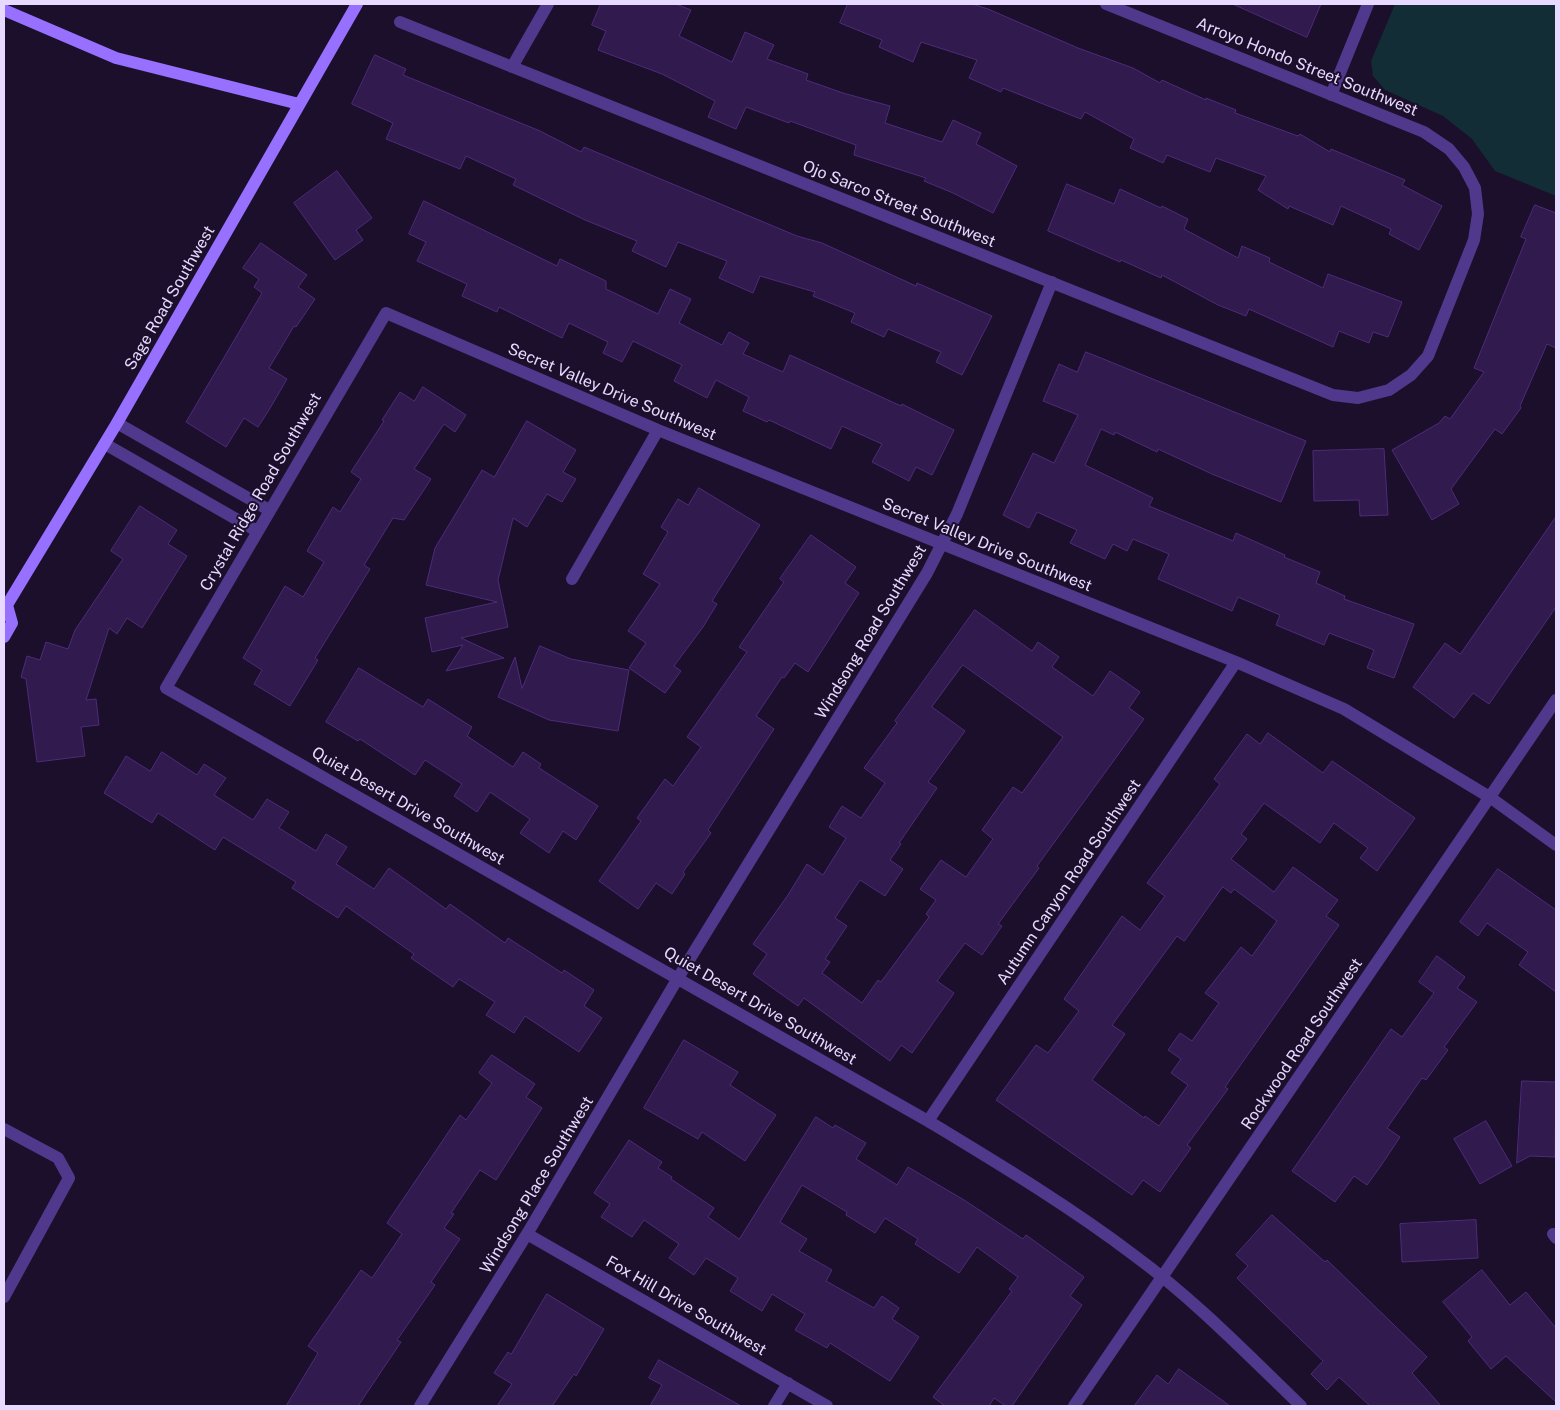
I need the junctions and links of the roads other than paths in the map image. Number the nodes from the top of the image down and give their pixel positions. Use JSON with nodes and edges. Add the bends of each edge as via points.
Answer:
{"nodes":[{"id":1,"x":357,"y":4,"type":"edge"},
{"id":2,"x":548,"y":4,"type":"edge"},
{"id":3,"x":1106,"y":4,"type":"edge"},
{"id":4,"x":1368,"y":4,"type":"edge"},
{"id":5,"x":4,"y":10,"type":"edge"},
{"id":6,"x":400,"y":22,"type":"dead end"},
{"id":7,"x":512,"y":67,"type":"junction"},
{"id":8,"x":1331,"y":95,"type":"junction"},
{"id":9,"x":299,"y":104,"type":"junction"},
{"id":10,"x":1475,"y":188,"type":"joint"},
{"id":11,"x":1052,"y":282,"type":"junction"},
{"id":12,"x":386,"y":313,"type":"joint"},
{"id":13,"x":117,"y":423,"type":"junction"},
{"id":14,"x":658,"y":430,"type":"junction"},
{"id":15,"x":105,"y":444,"type":"junction"},
{"id":16,"x":269,"y":510,"type":"junction"},
{"id":17,"x":257,"y":531,"type":"junction"},
{"id":18,"x":942,"y":545,"type":"junction"},
{"id":19,"x":572,"y":580,"type":"dead end"},
{"id":20,"x":5,"y":608,"type":"edge"},
{"id":21,"x":4,"y":637,"type":"edge"},
{"id":22,"x":1236,"y":662,"type":"junction"},
{"id":23,"x":166,"y":688,"type":"joint"},
{"id":24,"x":1556,"y":700,"type":"edge"},
{"id":25,"x":1491,"y":798,"type":"junction"},
{"id":26,"x":1556,"y":845,"type":"edge"},
{"id":27,"x":678,"y":978,"type":"junction"},
{"id":28,"x":928,"y":1121,"type":"junction"},
{"id":29,"x":4,"y":1129,"type":"edge"},
{"id":30,"x":527,"y":1234,"type":"junction"},
{"id":31,"x":1162,"y":1278,"type":"junction"},
{"id":32,"x":4,"y":1297,"type":"edge"},
{"id":33,"x":788,"y":1383,"type":"junction"},
{"id":34,"x":420,"y":1406,"type":"edge"},
{"id":35,"x":774,"y":1406,"type":"edge"},
{"id":36,"x":827,"y":1406,"type":"edge"},
{"id":37,"x":1074,"y":1406,"type":"edge"},
{"id":38,"x":1300,"y":1406,"type":"edge"}],
"edges":[{"from":1,"to":9,"type":"street","name":"Sage Road Southwest"},
{"from":2,"to":7,"type":"street"},
{"from":3,"to":8,"type":"street","name":"Arroyo Hondo Street Southwest"},
{"from":4,"to":8,"type":"street"},
{"from":5,"to":9,"type":"street","via":[[116,58]]},
{"from":6,"to":7,"type":"street","name":"Ojo Sarco Street Southwest"},
{"from":7,"to":11,"type":"street","name":"Ojo Sarco Street Southwest"},
{"from":8,"to":10,"type":"street","name":"Arroyo Hondo Street Southwest","via":[[1424,132],[1449,149]]},
{"from":9,"to":13,"type":"street","name":"Sage Road Southwest"},
{"from":10,"to":11,"type":"street","name":"Ojo Sarco Street Southwest","via":[[1478,214],[1474,240],[1428,356],[1411,375],[1389,390],[1358,398],[1333,395]]},
{"from":11,"to":18,"type":"street","name":"Windsong Road Southwest"},
{"from":12,"to":14,"type":"street","name":"Secret Valley Drive Southwest"},
{"from":12,"to":16,"type":"street","name":"Crystal Ridge Road Southwest"},
{"from":13,"to":15,"type":"street","name":"Sage Road Southwest"},
{"from":13,"to":16,"type":"street"},
{"from":14,"to":18,"type":"street","name":"Secret Valley Drive Southwest"},
{"from":14,"to":19,"type":"street"},
{"from":15,"to":17,"type":"street"},
{"from":15,"to":20,"type":"street","name":"Sage Road Southwest"},
{"from":16,"to":17,"type":"street","name":"Crystal Ridge Road Southwest"},
{"from":17,"to":23,"type":"street","name":"Crystal Ridge Road Southwest"},
{"from":18,"to":22,"type":"street","name":"Secret Valley Drive Southwest"},
{"from":18,"to":27,"type":"street","name":"Windsong Road Southwest"},
{"from":20,"to":21,"type":"street","name":"Sage Road Southwest","via":[[12,623]]},
{"from":22,"to":25,"type":"street","name":"Secret Valley Drive Southwest","via":[[1344,709]]},
{"from":22,"to":28,"type":"street","name":"Autumn Canyon Road Southwest"},
{"from":23,"to":27,"type":"street","name":"Quiet Desert Drive Southwest"},
{"from":24,"to":25,"type":"street","name":"Rockwood Road Southwest"},
{"from":25,"to":26,"type":"street","name":"Secret Valley Drive Southwest"},
{"from":25,"to":31,"type":"street","name":"Rockwood Road Southwest"},
{"from":27,"to":28,"type":"street","name":"Quiet Desert Drive Southwest"},
{"from":27,"to":30,"type":"street","name":"Windsong Place Southwest"},
{"from":28,"to":31,"type":"street","name":"Quiet Desert Drive Southwest","via":[[1051,1196]]},
{"from":29,"to":32,"type":"street","via":[[58,1158],[69,1178]]},
{"from":30,"to":33,"type":"street","name":"Fox Hill Drive Southwest"},
{"from":30,"to":34,"type":"street","name":"Windsong Place Southwest"},
{"from":31,"to":37,"type":"street","name":"Rockwood Road Southwest"},
{"from":31,"to":38,"type":"street","name":"Quiet Desert Drive Southwest","via":[[1232,1339]]},
{"from":33,"to":35,"type":"street"},
{"from":33,"to":36,"type":"street","name":"Fox Hill Drive Southwest"}]}
